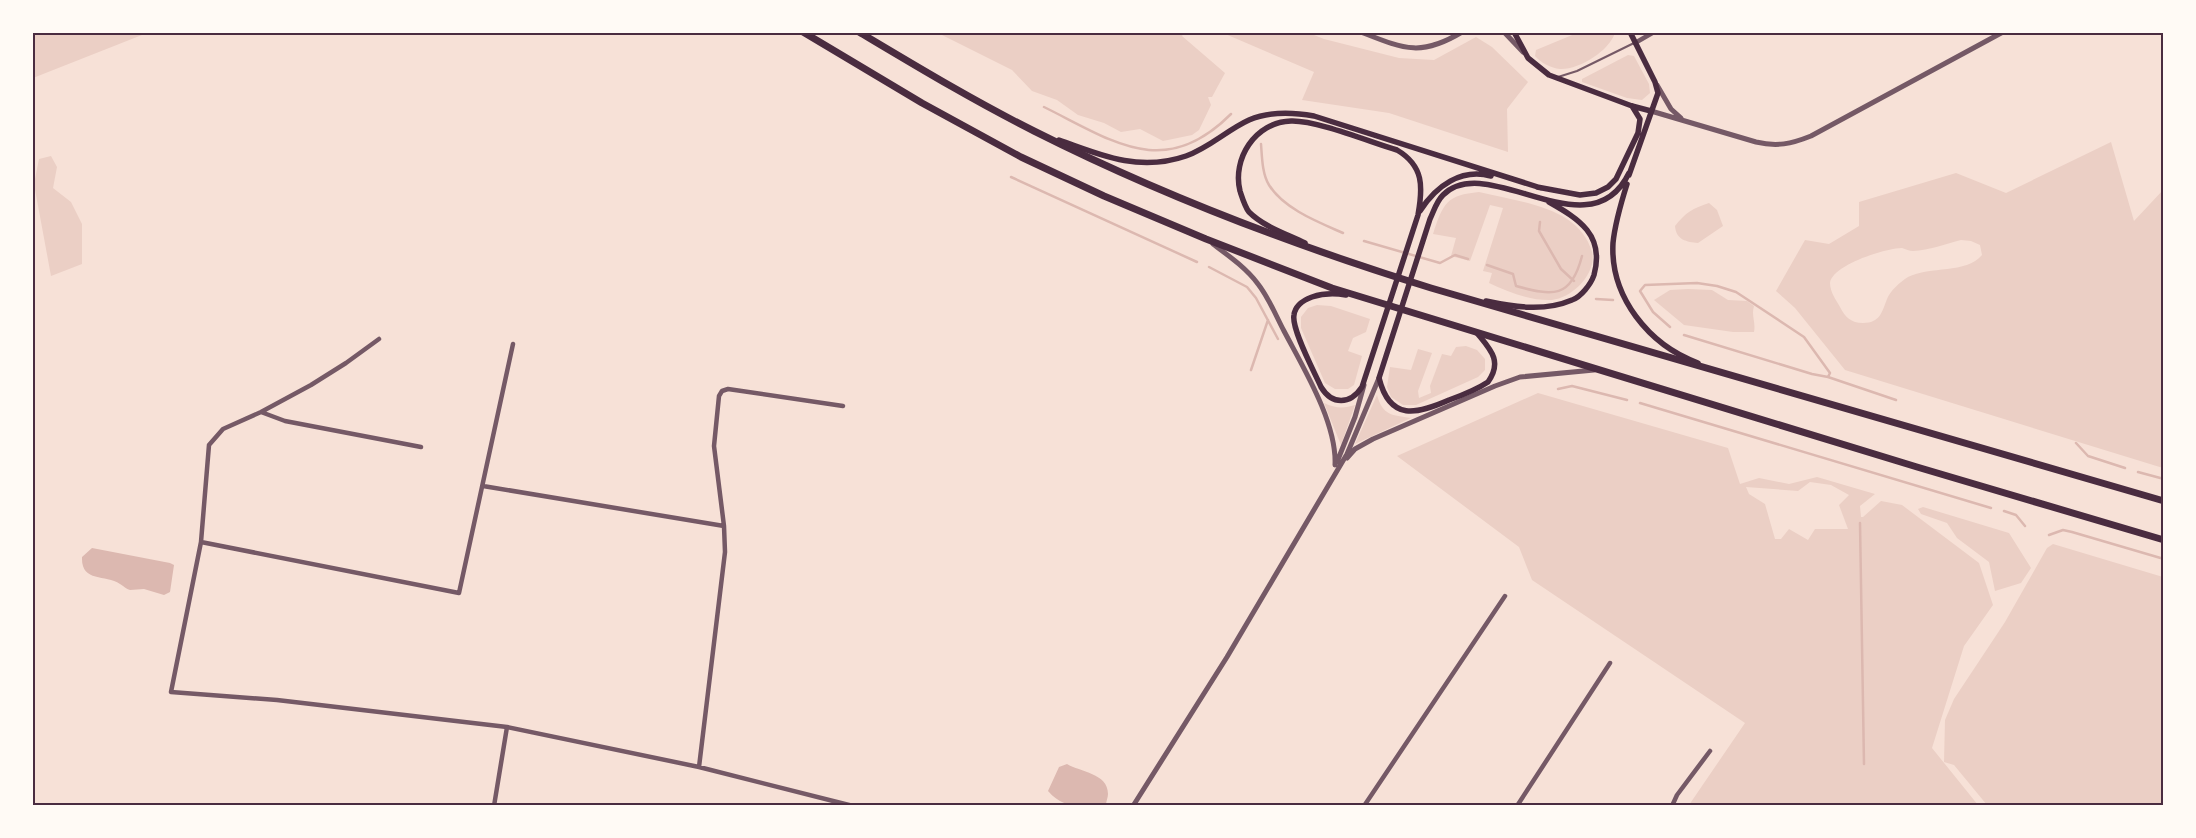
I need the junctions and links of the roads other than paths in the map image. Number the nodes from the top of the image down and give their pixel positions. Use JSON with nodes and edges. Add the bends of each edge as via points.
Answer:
{"nodes":[{"id":1,"x":803,"y":32,"type":"edge"},
{"id":2,"x":858,"y":32,"type":"edge"},
{"id":3,"x":1361,"y":32,"type":"edge"},
{"id":4,"x":1462,"y":32,"type":"edge"},
{"id":5,"x":1504,"y":32,"type":"edge"},
{"id":6,"x":1514,"y":32,"type":"edge"},
{"id":7,"x":1630,"y":32,"type":"edge"},
{"id":8,"x":1654,"y":32,"type":"edge"},
{"id":9,"x":2003,"y":32,"type":"edge"},
{"id":10,"x":1635,"y":43,"type":"junction"},
{"id":11,"x":1524,"y":52,"type":"junction"},
{"id":12,"x":1549,"y":75,"type":"junction"},
{"id":13,"x":1655,"y":82,"type":"junction"},
{"id":14,"x":1632,"y":106,"type":"junction"},
{"id":15,"x":1651,"y":112,"type":"junction"},
{"id":16,"x":1684,"y":120,"type":"junction"},
{"id":17,"x":1034,"y":131,"type":"junction"},
{"id":18,"x":1630,"y":173,"type":"junction"},
{"id":19,"x":1540,"y":188,"type":"junction"},
{"id":20,"x":1545,"y":200,"type":"junction"},
{"id":21,"x":1418,"y":215,"type":"junction"},
{"id":22,"x":1206,"y":239,"type":"junction"},
{"id":23,"x":1342,"y":261,"type":"junction"},
{"id":24,"x":1431,"y":288,"type":"junction"},
{"id":25,"x":1368,"y":299,"type":"junction"},
{"id":26,"x":1477,"y":333,"type":"junction"},
{"id":27,"x":379,"y":339,"type":"dead end"},
{"id":28,"x":513,"y":344,"type":"dead end"},
{"id":29,"x":1596,"y":370,"type":"junction"},
{"id":30,"x":1367,"y":374,"type":"junction"},
{"id":31,"x":1379,"y":378,"type":"junction"},
{"id":32,"x":1754,"y":382,"type":"junction"},
{"id":33,"x":843,"y":406,"type":"dead end"},
{"id":34,"x":261,"y":412,"type":"junction"},
{"id":35,"x":422,"y":447,"type":"dead end"},
{"id":36,"x":1338,"y":466,"type":"junction"},
{"id":37,"x":483,"y":486,"type":"junction"},
{"id":38,"x":2164,"y":501,"type":"edge"},
{"id":39,"x":724,"y":526,"type":"junction"},
{"id":40,"x":2164,"y":540,"type":"edge"},
{"id":41,"x":201,"y":542,"type":"junction"},
{"id":42,"x":1505,"y":596,"type":"dead end"},
{"id":43,"x":1610,"y":663,"type":"dead end"},
{"id":44,"x":507,"y":727,"type":"junction"},
{"id":45,"x":1710,"y":751,"type":"dead end"},
{"id":46,"x":698,"y":767,"type":"junction"},
{"id":47,"x":494,"y":806,"type":"edge"},
{"id":48,"x":853,"y":806,"type":"edge"},
{"id":49,"x":1133,"y":806,"type":"edge"},
{"id":50,"x":1364,"y":806,"type":"edge"},
{"id":51,"x":1517,"y":806,"type":"edge"},
{"id":52,"x":1672,"y":806,"type":"edge"}],
"edges":[{"from":1,"to":22,"type":"highway","via":[[1020,157]]},
{"from":2,"to":17,"type":"highway"},
{"from":3,"to":4,"type":"street","via":[[1414,49],[1434,46]]},
{"from":5,"to":11,"type":"street"},
{"from":6,"to":11,"type":"main road"},
{"from":7,"to":10,"type":"main road"},
{"from":8,"to":10,"type":"street"},
{"from":9,"to":16,"type":"street","via":[[1811,136],[1789,144],[1756,142]]},
{"from":10,"to":12,"type":"lane","via":[[1568,75]]},
{"from":10,"to":13,"type":"main road"},
{"from":11,"to":12,"type":"main road"},
{"from":12,"to":14,"type":"main road"},
{"from":13,"to":15,"type":"main road","via":[[1658,96]]},
{"from":13,"to":16,"type":"street","via":[[1670,108]]},
{"from":14,"to":15,"type":"main road"},
{"from":14,"to":19,"type":"main road","via":[[1640,119],[1638,134],[1616,179],[1608,187],[1580,195]]},
{"from":15,"to":16,"type":"street"},
{"from":15,"to":18,"type":"main road"},
{"from":17,"to":19,"type":"main road","via":[[1109,159],[1149,163],[1186,156],[1250,120],[1294,112]]},
{"from":17,"to":23,"type":"highway","via":[[1188,200]]},
{"from":18,"to":20,"type":"main road","via":[[1618,190],[1600,201],[1583,205]]},
{"from":18,"to":32,"type":"main road","via":[[1613,243],[1613,262],[1624,299],[1650,334],[1667,347],[1693,361]]},
{"from":19,"to":21,"type":"main road","via":[[1487,175],[1469,175],[1440,186],[1430,195]]},
{"from":20,"to":24,"type":"main road","via":[[1580,221],[1594,241],[1597,253],[1592,280],[1575,300],[1537,308],[1509,306]]},
{"from":20,"to":31,"type":"main road","via":[[1469,183],[1443,195],[1436,205]]},
{"from":21,"to":23,"type":"main road","via":[[1421,193],[1418,170],[1408,157],[1397,150],[1312,124],[1290,121],[1274,124],[1260,132],[1242,154],[1238,167],[1238,180],[1248,210],[1266,224]]},
{"from":21,"to":30,"type":"main road"},
{"from":22,"to":25,"type":"highway"},
{"from":22,"to":36,"type":"street","via":[[1247,271],[1269,302],[1316,391],[1334,441]]},
{"from":23,"to":24,"type":"highway"},
{"from":24,"to":32,"type":"highway"},
{"from":25,"to":26,"type":"highway"},
{"from":25,"to":30,"type":"main road","via":[[1336,293],[1322,294],[1298,305],[1294,315],[1294,326],[1326,395],[1342,402],[1351,399],[1362,387]]},
{"from":26,"to":29,"type":"highway"},
{"from":26,"to":31,"type":"main road","via":[[1490,350],[1496,366],[1488,382],[1480,387],[1415,413],[1395,406],[1387,398]]},
{"from":27,"to":34,"type":"street","via":[[318,380]]},
{"from":28,"to":37,"type":"street"},
{"from":29,"to":36,"type":"street","via":[[1520,377],[1495,386],[1373,439],[1355,449]]},
{"from":29,"to":40,"type":"highway"},
{"from":30,"to":36,"type":"street","via":[[1361,402]]},
{"from":31,"to":36,"type":"street","via":[[1352,444]]},
{"from":32,"to":38,"type":"highway"},
{"from":33,"to":39,"type":"street","via":[[728,389],[722,391],[714,446]]},
{"from":34,"to":35,"type":"street","via":[[285,421]]},
{"from":34,"to":41,"type":"street","via":[[223,429],[209,445]]},
{"from":36,"to":49,"type":"street","via":[[1227,657]]},
{"from":37,"to":39,"type":"street"},
{"from":37,"to":41,"type":"street","via":[[459,592]]},
{"from":39,"to":46,"type":"street","via":[[724,571]]},
{"from":41,"to":44,"type":"street","via":[[171,692],[277,700]]},
{"from":42,"to":50,"type":"street"},
{"from":43,"to":51,"type":"street"},
{"from":44,"to":46,"type":"street"},
{"from":44,"to":47,"type":"street"},
{"from":45,"to":52,"type":"street"},
{"from":46,"to":48,"type":"street"}]}
